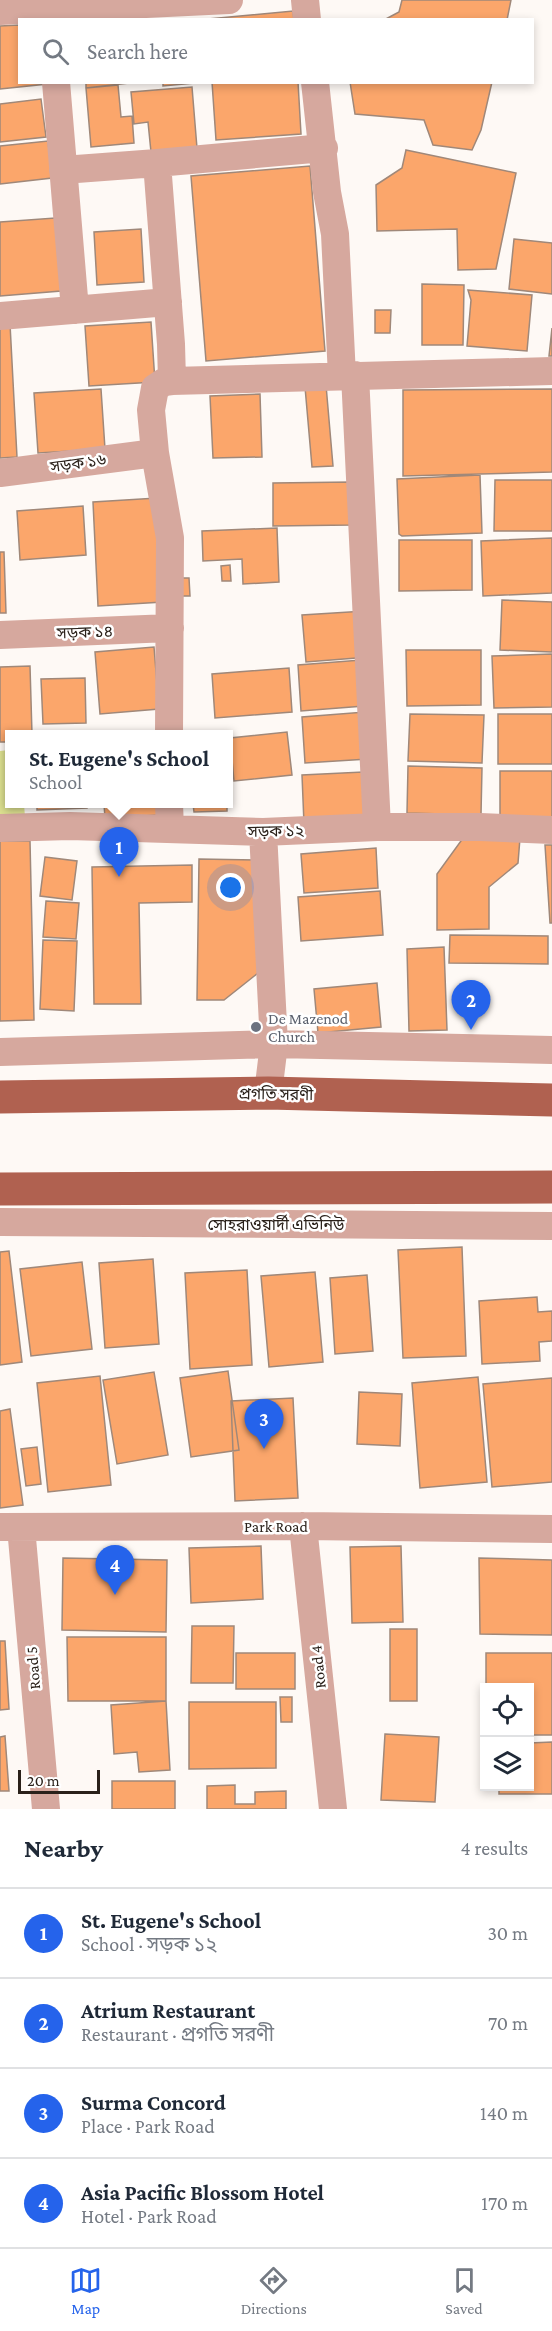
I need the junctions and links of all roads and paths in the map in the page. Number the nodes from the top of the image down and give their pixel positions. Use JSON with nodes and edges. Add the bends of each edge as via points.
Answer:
{"nodes":[{"id":1,"x":229,"y":0,"type":"edge"},
{"id":2,"x":305,"y":0,"type":"edge"},
{"id":3,"x":0,"y":11,"type":"edge"},
{"id":4,"x":50,"y":14,"type":"edge"},
{"id":5,"x":307,"y":18,"type":"edge"},
{"id":6,"x":56,"y":84,"type":"edge"},
{"id":7,"x":315,"y":84,"type":"edge"},
{"id":8,"x":324,"y":148,"type":"junction"},
{"id":9,"x":157,"y":163,"type":"junction"},
{"id":10,"x":63,"y":170,"type":"junction"},
{"id":11,"x":168,"y":302,"type":"junction"},
{"id":12,"x":75,"y":310,"type":"junction"},
{"id":13,"x":0,"y":316,"type":"edge"},
{"id":14,"x":552,"y":371,"type":"edge"},
{"id":15,"x":349,"y":376,"type":"junction"},
{"id":16,"x":172,"y":381,"type":"junction"},
{"id":17,"x":155,"y":453,"type":"junction"},
{"id":18,"x":0,"y":473,"type":"edge"},
{"id":19,"x":170,"y":628,"type":"junction"},
{"id":20,"x":0,"y":635,"type":"edge"},
{"id":21,"x":169,"y":730,"type":"edge"},
{"id":22,"x":169,"y":816,"type":"edge"},
{"id":23,"x":377,"y":827,"type":"junction"},
{"id":24,"x":0,"y":828,"type":"edge"},
{"id":25,"x":552,"y":830,"type":"edge"},
{"id":26,"x":263,"y":832,"type":"junction"},
{"id":27,"x":274,"y":1044,"type":"junction"},
{"id":28,"x":552,"y":1050,"type":"edge"},
{"id":29,"x":0,"y":1052,"type":"edge"},
{"id":30,"x":268,"y":1093,"type":"junction"},
{"id":31,"x":0,"y":1097,"type":"edge"},
{"id":32,"x":552,"y":1101,"type":"edge"},
{"id":33,"x":552,"y":1187,"type":"edge"},
{"id":34,"x":0,"y":1189,"type":"edge"},
{"id":35,"x":0,"y":1222,"type":"edge"},
{"id":36,"x":552,"y":1226,"type":"edge"},
{"id":37,"x":303,"y":1526,"type":"junction"},
{"id":38,"x":11,"y":1527,"type":"edge"},
{"id":39,"x":552,"y":1529,"type":"edge"},
{"id":40,"x":46,"y":1809,"type":"edge"},
{"id":41,"x":333,"y":1809,"type":"edge"}],
"edges":[{"from":1,"to":4,"type":"street"},
{"from":2,"to":5,"type":"street"},
{"from":3,"to":4,"type":"street"},
{"from":6,"to":10,"type":"street"},
{"from":7,"to":8,"type":"street"},
{"from":8,"to":9,"type":"street"},
{"from":8,"to":15,"type":"street"},
{"from":9,"to":10,"type":"street"},
{"from":9,"to":11,"type":"street"},
{"from":10,"to":12,"type":"street"},
{"from":11,"to":12,"type":"street"},
{"from":11,"to":16,"type":"street"},
{"from":12,"to":13,"type":"street"},
{"from":14,"to":15,"type":"street"},
{"from":15,"to":16,"type":"street"},
{"from":15,"to":23,"type":"street"},
{"from":16,"to":17,"type":"street","via":[[155,388],[151,410]]},
{"from":17,"to":18,"type":"street","name":"সড়ক ১৬"},
{"from":17,"to":19,"type":"street","via":[[170,538]]},
{"from":19,"to":20,"type":"street","name":"সড়ক ১৪"},
{"from":19,"to":21,"type":"street"},
{"from":22,"to":24,"type":"street","name":"সড়ক ১২"},
{"from":22,"to":26,"type":"street","name":"সড়ক ১২"},
{"from":23,"to":25,"type":"street","name":"সড়ক ১২"},
{"from":23,"to":26,"type":"street","name":"সড়ক ১২"},
{"from":26,"to":27,"type":"street"},
{"from":27,"to":28,"type":"street"},
{"from":27,"to":29,"type":"street"},
{"from":27,"to":30,"type":"street"},
{"from":30,"to":31,"type":"main road","name":"প্রগতি সরণী"},
{"from":30,"to":32,"type":"main road","name":"প্রগতি সরণী"},
{"from":33,"to":34,"type":"main road"},
{"from":35,"to":36,"type":"street","name":"সোহরাওয়ার্দী এভিনিউ"},
{"from":37,"to":38,"type":"street","name":"Park Road"},
{"from":37,"to":39,"type":"street","name":"Park Road"},
{"from":37,"to":41,"type":"street","name":"Road 4"},
{"from":38,"to":40,"type":"street","name":"Road 5"}]}
